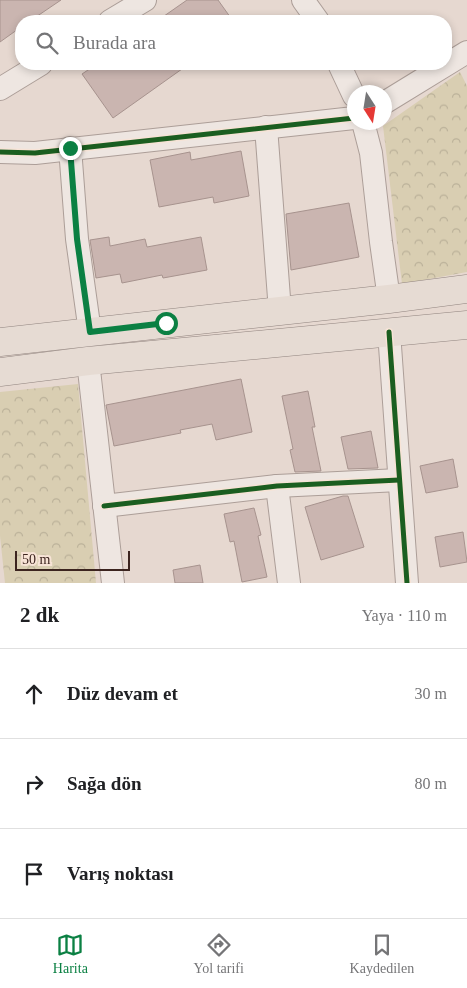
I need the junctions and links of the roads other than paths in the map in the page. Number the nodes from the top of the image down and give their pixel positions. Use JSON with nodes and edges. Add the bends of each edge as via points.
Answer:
{"nodes":[{"id":1,"x":145,"y":0,"type":"edge"},
{"id":2,"x":303,"y":0,"type":"edge"},
{"id":3,"x":120,"y":15,"type":"edge"},
{"id":4,"x":314,"y":15,"type":"edge"},
{"id":5,"x":465,"y":58,"type":"edge"},
{"id":6,"x":452,"y":65,"type":"edge"},
{"id":7,"x":31,"y":70,"type":"edge"},
{"id":8,"x":342,"y":70,"type":"edge"},
{"id":9,"x":443,"y":70,"type":"edge"},
{"id":10,"x":349,"y":85,"type":"edge"},
{"id":11,"x":0,"y":89,"type":"edge"},
{"id":12,"x":392,"y":99,"type":"edge"},
{"id":13,"x":347,"y":119,"type":"edge"},
{"id":14,"x":266,"y":127,"type":"junction"},
{"id":15,"x":365,"y":130,"type":"edge"},
{"id":16,"x":70,"y":148,"type":"junction"},
{"id":17,"x":0,"y":152,"type":"edge"},
{"id":18,"x":467,"y":289,"type":"edge"},
{"id":19,"x":389,"y":299,"type":"junction"},
{"id":20,"x":280,"y":311,"type":"junction"},
{"id":21,"x":467,"y":325,"type":"edge"},
{"id":22,"x":90,"y":332,"type":"junction"},
{"id":23,"x":389,"y":332,"type":"junction"},
{"id":24,"x":0,"y":342,"type":"edge"},
{"id":25,"x":88,"y":361,"type":"junction"},
{"id":26,"x":0,"y":372,"type":"edge"},
{"id":27,"x":399,"y":480,"type":"junction"},
{"id":28,"x":277,"y":486,"type":"junction"},
{"id":29,"x":104,"y":506,"type":"junction"},
{"id":30,"x":113,"y":583,"type":"edge"},
{"id":31,"x":289,"y":583,"type":"edge"},
{"id":32,"x":407,"y":583,"type":"edge"}],
"edges":[{"from":1,"to":3,"type":"street"},
{"from":2,"to":4,"type":"street"},
{"from":5,"to":6,"type":"street"},
{"from":7,"to":11,"type":"street"},
{"from":8,"to":10,"type":"street"},
{"from":9,"to":12,"type":"street"},
{"from":13,"to":14,"type":"street"},
{"from":14,"to":16,"type":"street"},
{"from":14,"to":20,"type":"street"},
{"from":15,"to":19,"type":"street","via":[[371,153]]},
{"from":16,"to":17,"type":"street","via":[[35,153]]},
{"from":16,"to":22,"type":"street","via":[[77,239]]},
{"from":18,"to":19,"type":"main road"},
{"from":19,"to":20,"type":"main road"},
{"from":20,"to":22,"type":"main road"},
{"from":21,"to":23,"type":"main road"},
{"from":22,"to":24,"type":"main road"},
{"from":23,"to":25,"type":"main road"},
{"from":23,"to":27,"type":"street"},
{"from":25,"to":26,"type":"main road"},
{"from":25,"to":29,"type":"street"},
{"from":27,"to":28,"type":"street"},
{"from":27,"to":32,"type":"street"},
{"from":28,"to":29,"type":"street"},
{"from":28,"to":31,"type":"street"},
{"from":29,"to":30,"type":"street"}]}
